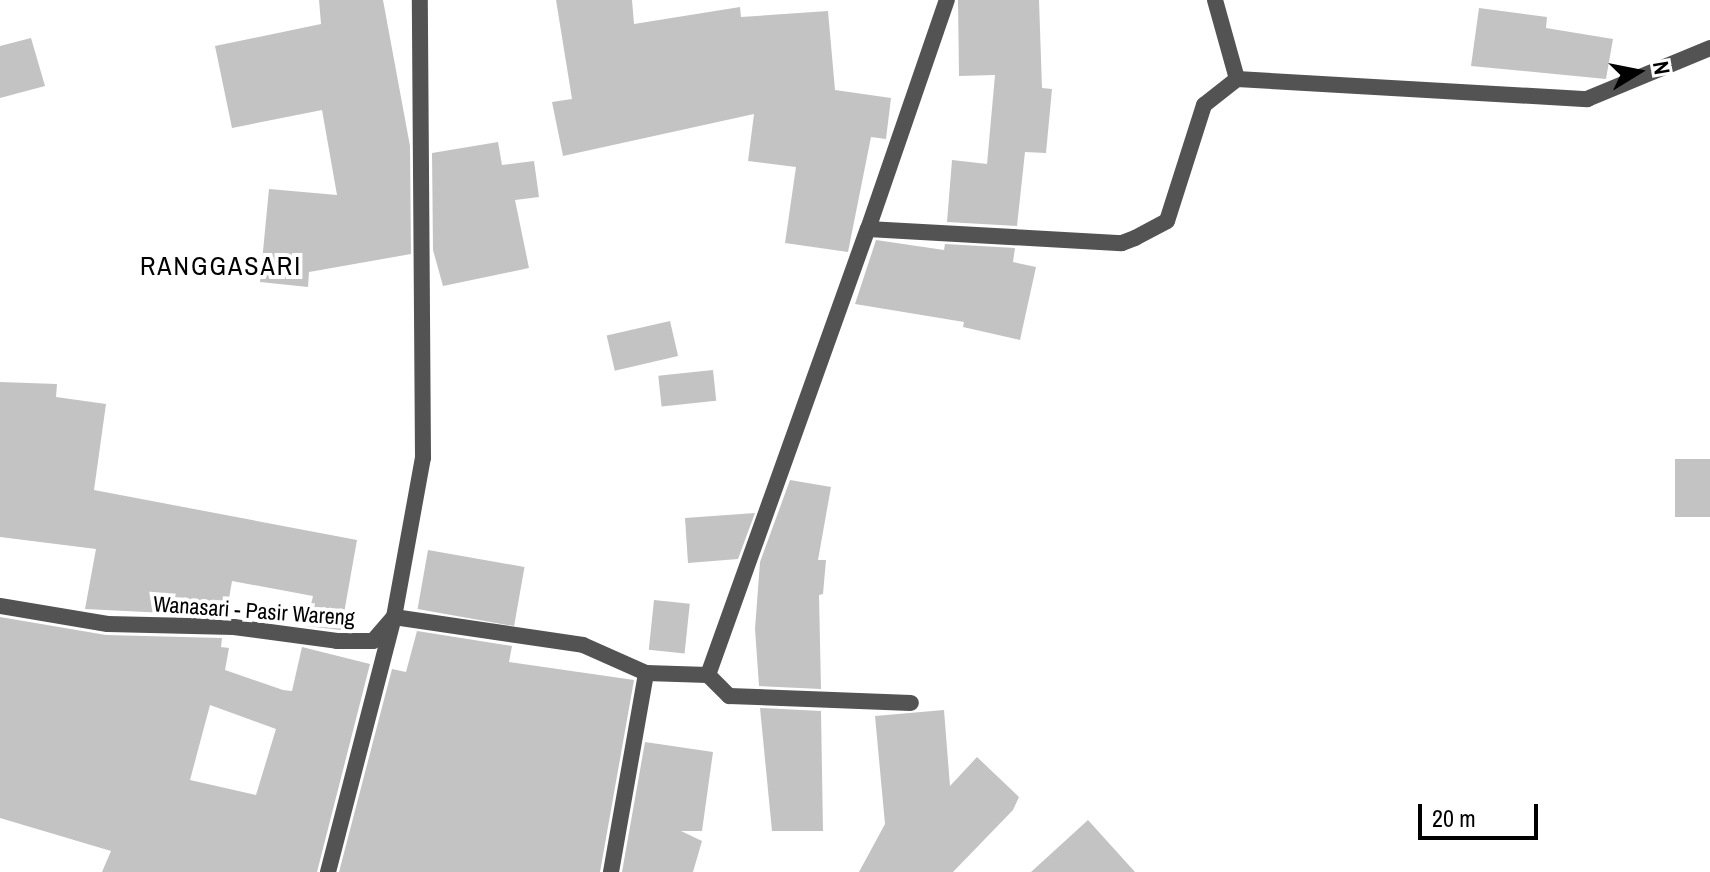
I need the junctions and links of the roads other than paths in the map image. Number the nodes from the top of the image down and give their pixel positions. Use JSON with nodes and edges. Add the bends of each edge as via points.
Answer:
{"nodes":[{"id":1,"x":420,"y":0,"type":"edge"},
{"id":2,"x":947,"y":0,"type":"edge"},
{"id":3,"x":1215,"y":0,"type":"edge"},
{"id":4,"x":1710,"y":48,"type":"edge"},
{"id":5,"x":1237,"y":79,"type":"junction"},
{"id":6,"x":868,"y":229,"type":"junction"},
{"id":7,"x":0,"y":606,"type":"edge"},
{"id":8,"x":394,"y":617,"type":"junction"},
{"id":9,"x":646,"y":673,"type":"junction"},
{"id":10,"x":708,"y":675,"type":"junction"},
{"id":11,"x":911,"y":703,"type":"dead end"},
{"id":12,"x":328,"y":872,"type":"edge"},
{"id":13,"x":611,"y":872,"type":"edge"}],
"edges":[{"from":1,"to":8,"type":"street","via":[[423,458]]},
{"from":2,"to":6,"type":"street"},
{"from":3,"to":5,"type":"street"},
{"from":4,"to":5,"type":"street","via":[[1587,99]]},
{"from":5,"to":6,"type":"street","via":[[1204,105],[1167,221],[1135,238],[1122,243]]},
{"from":6,"to":10,"type":"street"},
{"from":7,"to":8,"type":"street","name":"Wanasari - Pasir Wareng","via":[[108,624],[234,627],[337,641],[373,641]]},
{"from":8,"to":9,"type":"street","via":[[583,645]]},
{"from":8,"to":12,"type":"street"},
{"from":9,"to":10,"type":"street"},
{"from":9,"to":13,"type":"street"},
{"from":10,"to":11,"type":"street","via":[[729,696]]}]}
